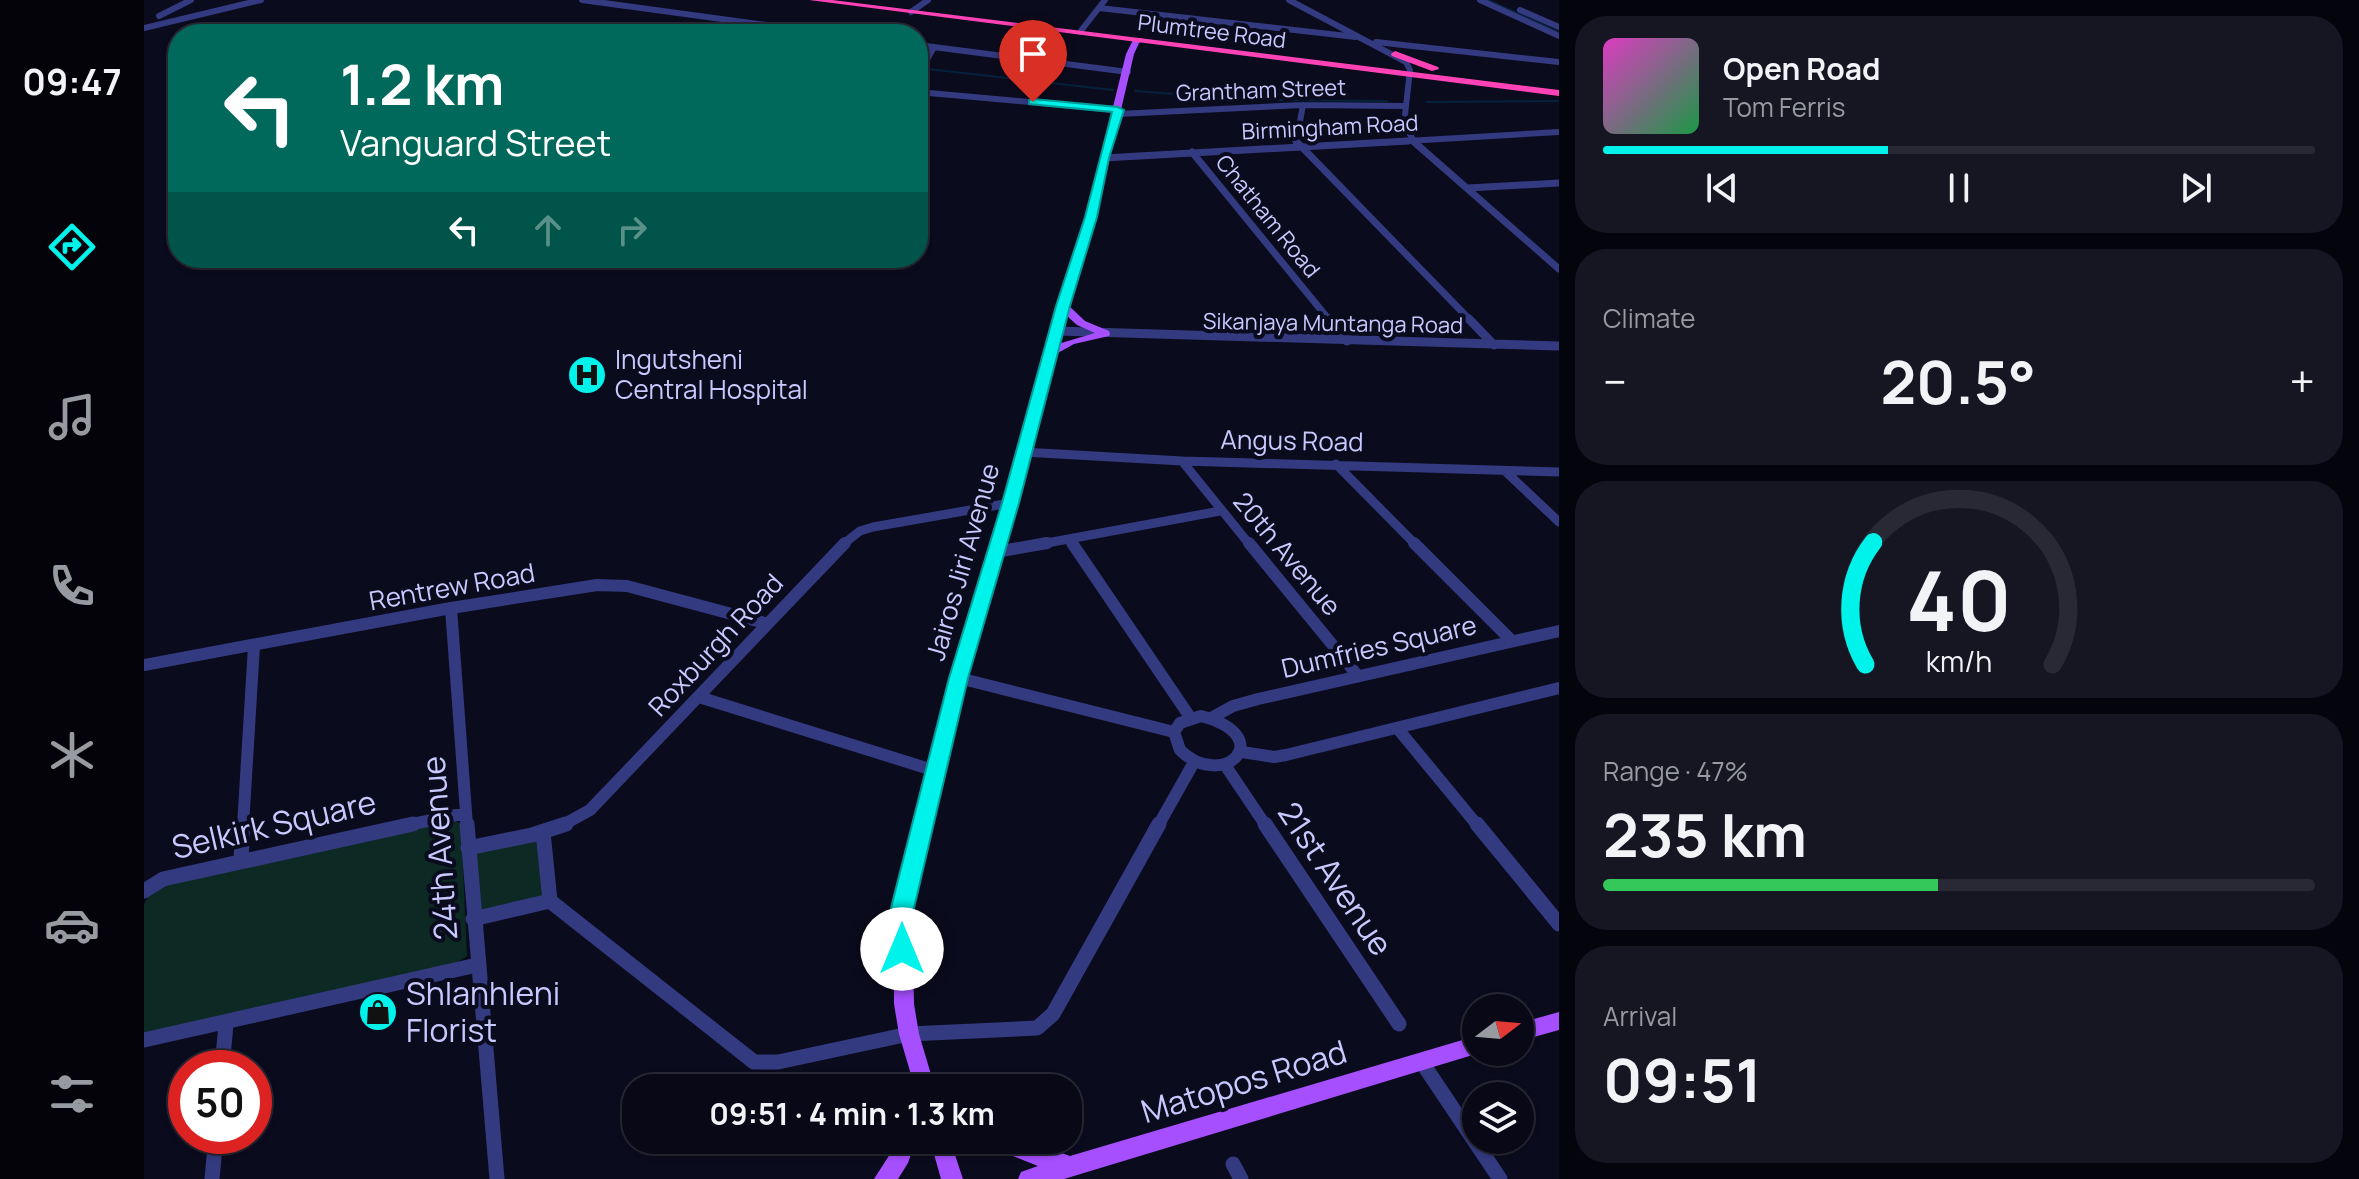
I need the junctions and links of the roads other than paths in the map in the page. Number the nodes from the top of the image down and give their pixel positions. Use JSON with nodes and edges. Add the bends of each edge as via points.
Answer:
{"nodes":[{"id":1,"x":191,"y":0,"type":"edge"},
{"id":2,"x":230,"y":0,"type":"edge"},
{"id":3,"x":261,"y":0,"type":"edge"},
{"id":4,"x":582,"y":0,"type":"edge"},
{"id":5,"x":813,"y":0,"type":"edge"},
{"id":6,"x":831,"y":0,"type":"edge"},
{"id":7,"x":928,"y":0,"type":"edge"},
{"id":8,"x":1105,"y":0,"type":"edge"},
{"id":9,"x":1289,"y":0,"type":"edge"},
{"id":10,"x":1480,"y":0,"type":"edge"},
{"id":11,"x":1498,"y":0,"type":"edge"},
{"id":12,"x":244,"y":4,"type":"junction"},
{"id":13,"x":1099,"y":8,"type":"junction"},
{"id":14,"x":913,"y":11,"type":"junction"},
{"id":15,"x":159,"y":16,"type":"dead end"},
{"id":16,"x":758,"y":24,"type":"edge"},
{"id":17,"x":1559,"y":27,"type":"edge"},
{"id":18,"x":144,"y":28,"type":"edge"},
{"id":19,"x":1081,"y":31,"type":"junction"},
{"id":20,"x":1098,"y":35,"type":"junction"},
{"id":21,"x":1127,"y":35,"type":"junction"},
{"id":22,"x":1559,"y":36,"type":"edge"},
{"id":23,"x":1362,"y":37,"type":"junction"},
{"id":24,"x":1157,"y":39,"type":"junction"},
{"id":25,"x":1141,"y":40,"type":"junction"},
{"id":26,"x":1372,"y":42,"type":"junction"},
{"id":27,"x":928,"y":46,"type":"edge"},
{"id":28,"x":1186,"y":46,"type":"junction"},
{"id":29,"x":934,"y":47,"type":"junction"},
{"id":30,"x":1133,"y":54,"type":"junction"},
{"id":31,"x":1395,"y":54,"type":"junction"},
{"id":32,"x":928,"y":58,"type":"edge"},
{"id":33,"x":1559,"y":62,"type":"edge"},
{"id":34,"x":1380,"y":66,"type":"junction"},
{"id":35,"x":1369,"y":68,"type":"junction"},
{"id":36,"x":1128,"y":72,"type":"junction"},
{"id":37,"x":1410,"y":72,"type":"junction"},
{"id":38,"x":1458,"y":78,"type":"junction"},
{"id":39,"x":1409,"y":87,"type":"junction"},
{"id":40,"x":1557,"y":91,"type":"edge"},
{"id":41,"x":928,"y":93,"type":"edge"},
{"id":42,"x":1303,"y":105,"type":"junction"},
{"id":43,"x":1405,"y":106,"type":"junction"},
{"id":44,"x":1118,"y":112,"type":"junction"},
{"id":45,"x":1559,"y":132,"type":"edge"},
{"id":46,"x":1412,"y":140,"type":"junction"},
{"id":47,"x":1299,"y":147,"type":"junction"},
{"id":48,"x":1192,"y":152,"type":"junction"},
{"id":49,"x":1104,"y":158,"type":"junction"},
{"id":50,"x":1559,"y":183,"type":"edge"},
{"id":51,"x":1468,"y":188,"type":"junction"},
{"id":52,"x":1559,"y":269,"type":"edge"},
{"id":53,"x":1063,"y":306,"type":"junction"},
{"id":54,"x":1057,"y":331,"type":"junction"},
{"id":55,"x":1105,"y":334,"type":"junction"},
{"id":56,"x":1347,"y":341,"type":"junction"},
{"id":57,"x":1494,"y":345,"type":"junction"},
{"id":58,"x":1559,"y":346,"type":"edge"},
{"id":59,"x":1051,"y":352,"type":"junction"},
{"id":60,"x":1023,"y":452,"type":"junction"},
{"id":61,"x":1182,"y":461,"type":"junction"},
{"id":62,"x":1336,"y":464,"type":"junction"},
{"id":63,"x":1505,"y":471,"type":"junction"},
{"id":64,"x":1559,"y":472,"type":"edge"},
{"id":65,"x":1010,"y":503,"type":"junction"},
{"id":66,"x":1220,"y":511,"type":"junction"},
{"id":67,"x":1559,"y":522,"type":"edge"},
{"id":68,"x":1070,"y":539,"type":"junction"},
{"id":69,"x":996,"y":552,"type":"junction"},
{"id":70,"x":451,"y":608,"type":"junction"},
{"id":71,"x":765,"y":623,"type":"junction"},
{"id":72,"x":1559,"y":631,"type":"edge"},
{"id":73,"x":1512,"y":641,"type":"junction"},
{"id":74,"x":254,"y":646,"type":"junction"},
{"id":75,"x":144,"y":665,"type":"edge"},
{"id":76,"x":1358,"y":676,"type":"junction"},
{"id":77,"x":959,"y":678,"type":"junction"},
{"id":78,"x":1559,"y":689,"type":"edge"},
{"id":79,"x":699,"y":697,"type":"junction"},
{"id":80,"x":1190,"y":717,"type":"junction"},
{"id":81,"x":1213,"y":717,"type":"junction"},
{"id":82,"x":1398,"y":729,"type":"junction"},
{"id":83,"x":1174,"y":732,"type":"junction"},
{"id":84,"x":1242,"y":752,"type":"junction"},
{"id":85,"x":1194,"y":762,"type":"junction"},
{"id":86,"x":1225,"y":765,"type":"junction"},
{"id":87,"x":936,"y":771,"type":"junction"},
{"id":88,"x":466,"y":813,"type":"junction"},
{"id":89,"x":543,"y":832,"type":"junction"},
{"id":90,"x":468,"y":848,"type":"junction"},
{"id":91,"x":241,"y":860,"type":"junction"},
{"id":92,"x":144,"y":891,"type":"edge"},
{"id":93,"x":550,"y":901,"type":"junction"},
{"id":94,"x":473,"y":919,"type":"junction"},
{"id":95,"x":1559,"y":924,"type":"edge"},
{"id":96,"x":477,"y":965,"type":"junction"},
{"id":97,"x":1559,"y":1021,"type":"edge"},
{"id":98,"x":226,"y":1024,"type":"junction"},
{"id":99,"x":1399,"y":1024,"type":"dead end"},
{"id":100,"x":1534,"y":1028,"type":"edge"},
{"id":101,"x":909,"y":1034,"type":"junction"},
{"id":102,"x":144,"y":1040,"type":"edge"},
{"id":103,"x":1462,"y":1049,"type":"edge"},
{"id":104,"x":224,"y":1050,"type":"edge"},
{"id":105,"x":1421,"y":1061,"type":"junction"},
{"id":106,"x":918,"y":1065,"type":"junction"},
{"id":107,"x":917,"y":1074,"type":"edge"},
{"id":108,"x":921,"y":1074,"type":"edge"},
{"id":109,"x":925,"y":1074,"type":"edge"},
{"id":110,"x":214,"y":1154,"type":"edge"},
{"id":111,"x":902,"y":1154,"type":"edge"},
{"id":112,"x":944,"y":1154,"type":"edge"},
{"id":113,"x":1025,"y":1154,"type":"edge"},
{"id":114,"x":1064,"y":1173,"type":"edge"},
{"id":115,"x":212,"y":1179,"type":"edge"},
{"id":116,"x":497,"y":1179,"type":"edge"},
{"id":117,"x":885,"y":1179,"type":"edge"},
{"id":118,"x":952,"y":1179,"type":"edge"},
{"id":119,"x":1029,"y":1179,"type":"edge"},
{"id":120,"x":1500,"y":1179,"type":"edge"}],
"edges":[{"from":1,"to":15,"type":"street"},
{"from":2,"to":12,"type":"street"},
{"from":3,"to":12,"type":"street"},
{"from":4,"to":16,"type":"street"},
{"from":5,"to":14,"type":"highway","name":"Plumtree Road"},
{"from":6,"to":14,"type":"highway","name":"Plumtree Road"},
{"from":7,"to":14,"type":"street"},
{"from":8,"to":13,"type":"street"},
{"from":9,"to":23,"type":"street"},
{"from":10,"to":22,"type":"street"},
{"from":11,"to":17,"type":"street"},
{"from":12,"to":18,"type":"street"},
{"from":13,"to":19,"type":"street"},
{"from":13,"to":23,"type":"street"},
{"from":14,"to":19,"type":"highway","name":"Plumtree Road"},
{"from":19,"to":20,"type":"highway","name":"Plumtree Road"},
{"from":19,"to":21,"type":"highway","name":"Plumtree Road"},
{"from":20,"to":25,"type":"highway","name":"Plumtree Road"},
{"from":20,"to":30,"type":"highway","via":[[1123,43]]},
{"from":21,"to":24,"type":"highway","name":"Plumtree Road"},
{"from":21,"to":25,"type":"highway"},
{"from":23,"to":26,"type":"street"},
{"from":24,"to":25,"type":"highway"},
{"from":24,"to":34,"type":"highway","name":"Plumtree Road"},
{"from":25,"to":28,"type":"highway","name":"Plumtree Road"},
{"from":25,"to":30,"type":"main road","name":"Jairos Jiri Avenue"},
{"from":26,"to":31,"type":"street"},
{"from":26,"to":33,"type":"street"},
{"from":27,"to":29,"type":"street"},
{"from":28,"to":30,"type":"highway","via":[[1159,46]]},
{"from":28,"to":35,"type":"highway","name":"Plumtree Road"},
{"from":29,"to":32,"type":"street"},
{"from":29,"to":36,"type":"street"},
{"from":30,"to":36,"type":"main road","name":"Jairos Jiri Avenue"},
{"from":31,"to":34,"type":"highway","via":[[1400,64]]},
{"from":31,"to":37,"type":"street"},
{"from":31,"to":38,"type":"highway"},
{"from":34,"to":37,"type":"highway","name":"Plumtree Road"},
{"from":35,"to":37,"type":"highway","name":"Plumtree Road"},
{"from":35,"to":39,"type":"highway"},
{"from":36,"to":44,"type":"main road","name":"Jairos Jiri Avenue"},
{"from":37,"to":38,"type":"highway","name":"Plumtree Road"},
{"from":37,"to":39,"type":"street"},
{"from":38,"to":39,"type":"highway"},
{"from":38,"to":40,"type":"highway","name":"Plumtree Road"},
{"from":39,"to":43,"type":"street"},
{"from":41,"to":44,"type":"street","name":"Grantham Street"},
{"from":42,"to":43,"type":"street","name":"Grantham Street"},
{"from":42,"to":44,"type":"street","name":"Grantham Street"},
{"from":42,"to":47,"type":"street","via":[[1295,138]]},
{"from":43,"to":46,"type":"street","via":[[1405,131]]},
{"from":44,"to":49,"type":"main road","name":"Jairos Jiri Avenue"},
{"from":45,"to":46,"type":"street","name":"Birmingham Road"},
{"from":46,"to":47,"type":"street","name":"Birmingham Road"},
{"from":46,"to":51,"type":"street"},
{"from":47,"to":48,"type":"street","name":"Birmingham Road"},
{"from":47,"to":57,"type":"street"},
{"from":48,"to":49,"type":"street","name":"Birmingham Road"},
{"from":48,"to":56,"type":"street","name":"Chatham Road"},
{"from":49,"to":53,"type":"main road","name":"Jairos Jiri Avenue"},
{"from":50,"to":51,"type":"street"},
{"from":51,"to":52,"type":"street"},
{"from":53,"to":54,"type":"main road","name":"Jairos Jiri Avenue"},
{"from":53,"to":55,"type":"main road","via":[[1081,323]]},
{"from":54,"to":55,"type":"street","name":"Sikanjaya Muntanga Road"},
{"from":54,"to":59,"type":"main road","name":"Jairos Jiri Avenue"},
{"from":55,"to":56,"type":"street","name":"Sikanjaya Muntanga Road"},
{"from":55,"to":59,"type":"main road"},
{"from":56,"to":57,"type":"street","name":"Sikanjaya Muntanga Road"},
{"from":57,"to":58,"type":"street","name":"Sikanjaya Muntanga Road"},
{"from":59,"to":60,"type":"main road","name":"Jairos Jiri Avenue"},
{"from":60,"to":61,"type":"street","name":"Angus Road"},
{"from":60,"to":65,"type":"main road","name":"Jairos Jiri Avenue"},
{"from":61,"to":62,"type":"street","name":"Angus Road"},
{"from":61,"to":66,"type":"street","name":"20th Avenue"},
{"from":62,"to":63,"type":"street","name":"Angus Road"},
{"from":62,"to":73,"type":"street"},
{"from":63,"to":64,"type":"street","name":"Angus Road"},
{"from":63,"to":67,"type":"street"},
{"from":65,"to":69,"type":"main road","name":"Jairos Jiri Avenue"},
{"from":65,"to":71,"type":"street","name":"Roxburgh Road","via":[[860,531]]},
{"from":66,"to":68,"type":"street"},
{"from":66,"to":76,"type":"street","name":"20th Avenue"},
{"from":68,"to":69,"type":"street"},
{"from":68,"to":80,"type":"street"},
{"from":69,"to":77,"type":"main road","name":"Jairos Jiri Avenue"},
{"from":70,"to":71,"type":"street","name":"Rentrew Road","via":[[612,585]]},
{"from":70,"to":74,"type":"street","name":"Rentrew Road"},
{"from":70,"to":88,"type":"street","name":"24th Avenue"},
{"from":71,"to":79,"type":"street","name":"Roxburgh Road"},
{"from":72,"to":73,"type":"street","name":"Dumfries Square"},
{"from":73,"to":76,"type":"street","name":"Dumfries Square"},
{"from":74,"to":75,"type":"street","name":"Rentrew Road"},
{"from":74,"to":91,"type":"street"},
{"from":76,"to":81,"type":"street","name":"Dumfries Square","via":[[1233,706]]},
{"from":77,"to":83,"type":"street"},
{"from":77,"to":87,"type":"main road","name":"Jairos Jiri Avenue"},
{"from":78,"to":82,"type":"street"},
{"from":79,"to":87,"type":"street"},
{"from":79,"to":89,"type":"street","name":"Roxburgh Road","via":[[590,810]]},
{"from":80,"to":81,"type":"street"},
{"from":80,"to":83,"type":"street"},
{"from":81,"to":84,"type":"street","via":[[1237,732]]},
{"from":82,"to":84,"type":"street","via":[[1274,757]]},
{"from":82,"to":95,"type":"street"},
{"from":83,"to":85,"type":"street","via":[[1178,748]]},
{"from":84,"to":86,"type":"street"},
{"from":85,"to":86,"type":"street"},
{"from":85,"to":101,"type":"street","via":[[1046,1022],[1037,1028]]},
{"from":86,"to":99,"type":"street","name":"21st Avenue"},
{"from":87,"to":101,"type":"main road","name":"Jairos Jiri Avenue","via":[[903,908]]},
{"from":88,"to":90,"type":"street","name":"24th Avenue"},
{"from":88,"to":91,"type":"street","name":"Selkirk Square"},
{"from":89,"to":90,"type":"street","name":"Roxburgh Road"},
{"from":89,"to":93,"type":"street"},
{"from":90,"to":94,"type":"street","name":"24th Avenue"},
{"from":91,"to":92,"type":"street","name":"Selkirk Square","via":[[163,879]]},
{"from":93,"to":94,"type":"street"},
{"from":93,"to":101,"type":"street","via":[[754,1062],[778,1062]]},
{"from":94,"to":96,"type":"street","name":"24th Avenue"},
{"from":96,"to":98,"type":"street"},
{"from":96,"to":116,"type":"street","name":"24th Avenue"},
{"from":97,"to":100,"type":"main road"},
{"from":98,"to":102,"type":"street"},
{"from":98,"to":104,"type":"street"},
{"from":101,"to":106,"type":"main road","name":"Jairos Jiri Avenue"},
{"from":103,"to":105,"type":"main road","name":"Matopos Road"},
{"from":105,"to":114,"type":"main road","name":"Matopos Road"},
{"from":105,"to":120,"type":"street"},
{"from":106,"to":107,"type":"main road"},
{"from":106,"to":108,"type":"main road","name":"Jairos Jiri Avenue"},
{"from":106,"to":109,"type":"main road"},
{"from":110,"to":115,"type":"street"},
{"from":111,"to":117,"type":"main road"},
{"from":112,"to":118,"type":"main road"},
{"from":113,"to":114,"type":"main road"},
{"from":114,"to":119,"type":"main road","name":"Matopos Road"}]}
